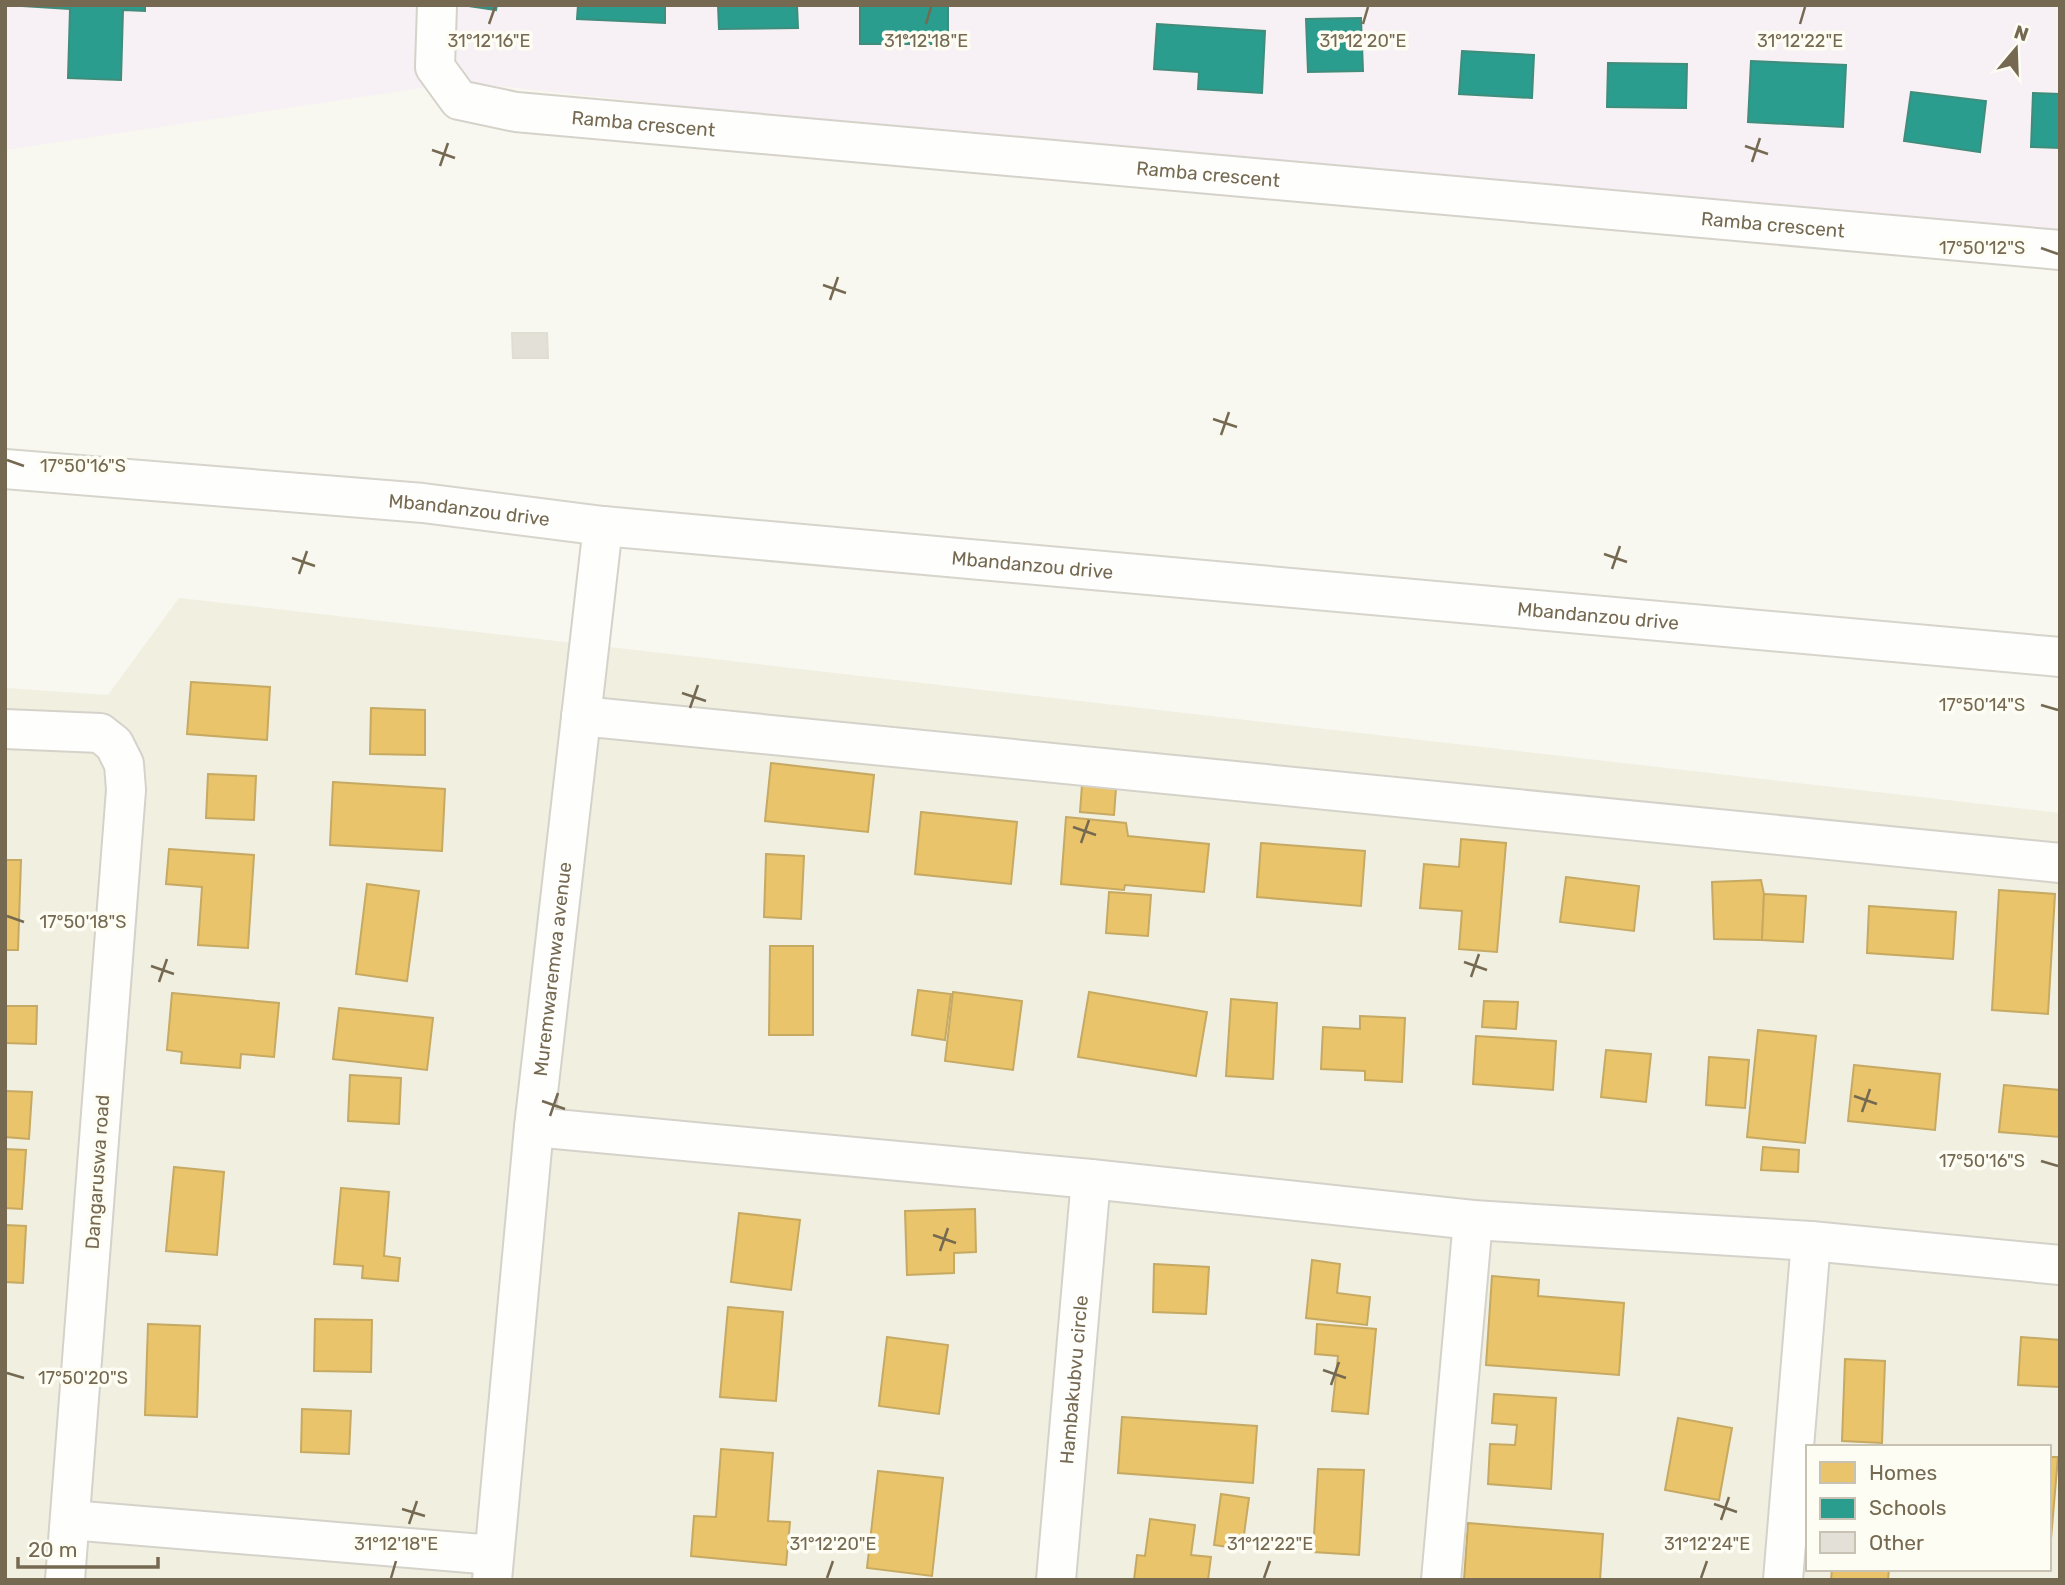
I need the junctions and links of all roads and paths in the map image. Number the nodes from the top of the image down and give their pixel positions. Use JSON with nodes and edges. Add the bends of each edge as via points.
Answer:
{"nodes":[{"id":1,"x":437,"y":5,"type":"edge"},
{"id":2,"x":2060,"y":250,"type":"edge"},
{"id":3,"x":5,"y":469,"type":"edge"},
{"id":4,"x":603,"y":526,"type":"junction"},
{"id":5,"x":2060,"y":657,"type":"edge"},
{"id":6,"x":581,"y":716,"type":"junction"},
{"id":7,"x":5,"y":729,"type":"edge"},
{"id":8,"x":2060,"y":863,"type":"edge"},
{"id":9,"x":534,"y":1127,"type":"junction"},
{"id":10,"x":1091,"y":1179,"type":"junction"},
{"id":11,"x":1473,"y":1220,"type":"junction"},
{"id":12,"x":1811,"y":1241,"type":"junction"},
{"id":13,"x":2060,"y":1265,"type":"edge"},
{"id":14,"x":70,"y":1520,"type":"junction"},
{"id":15,"x":493,"y":1568,"type":"edge"},
{"id":16,"x":65,"y":1580,"type":"edge"},
{"id":17,"x":1056,"y":1580,"type":"edge"},
{"id":18,"x":1441,"y":1580,"type":"edge"},
{"id":19,"x":1783,"y":1580,"type":"edge"}],
"edges":[{"from":1,"to":2,"type":"street","name":"Ramba crescent","via":[[435,67],[459,100],[516,112]]},
{"from":3,"to":4,"type":"street","name":"Mbandanzou drive","via":[[423,503]]},
{"from":4,"to":5,"type":"street","name":"Mbandanzou drive"},
{"from":4,"to":6,"type":"street","name":"Muremwaremwa avenue"},
{"from":6,"to":8,"type":"street"},
{"from":6,"to":9,"type":"street","name":"Muremwaremwa avenue"},
{"from":7,"to":14,"type":"street","name":"Dangaruswa road","via":[[100,733],[114,744],[124,764],[126,790]]},
{"from":9,"to":10,"type":"street"},
{"from":9,"to":15,"type":"street","name":"Muremwaremwa avenue"},
{"from":10,"to":11,"type":"street"},
{"from":10,"to":17,"type":"street","name":"Hambakubvu circle"},
{"from":11,"to":12,"type":"street"},
{"from":11,"to":18,"type":"street"},
{"from":12,"to":13,"type":"street"},
{"from":12,"to":19,"type":"street"},
{"from":14,"to":15,"type":"street"},
{"from":14,"to":16,"type":"street","name":"Dangaruswa road"}]}
